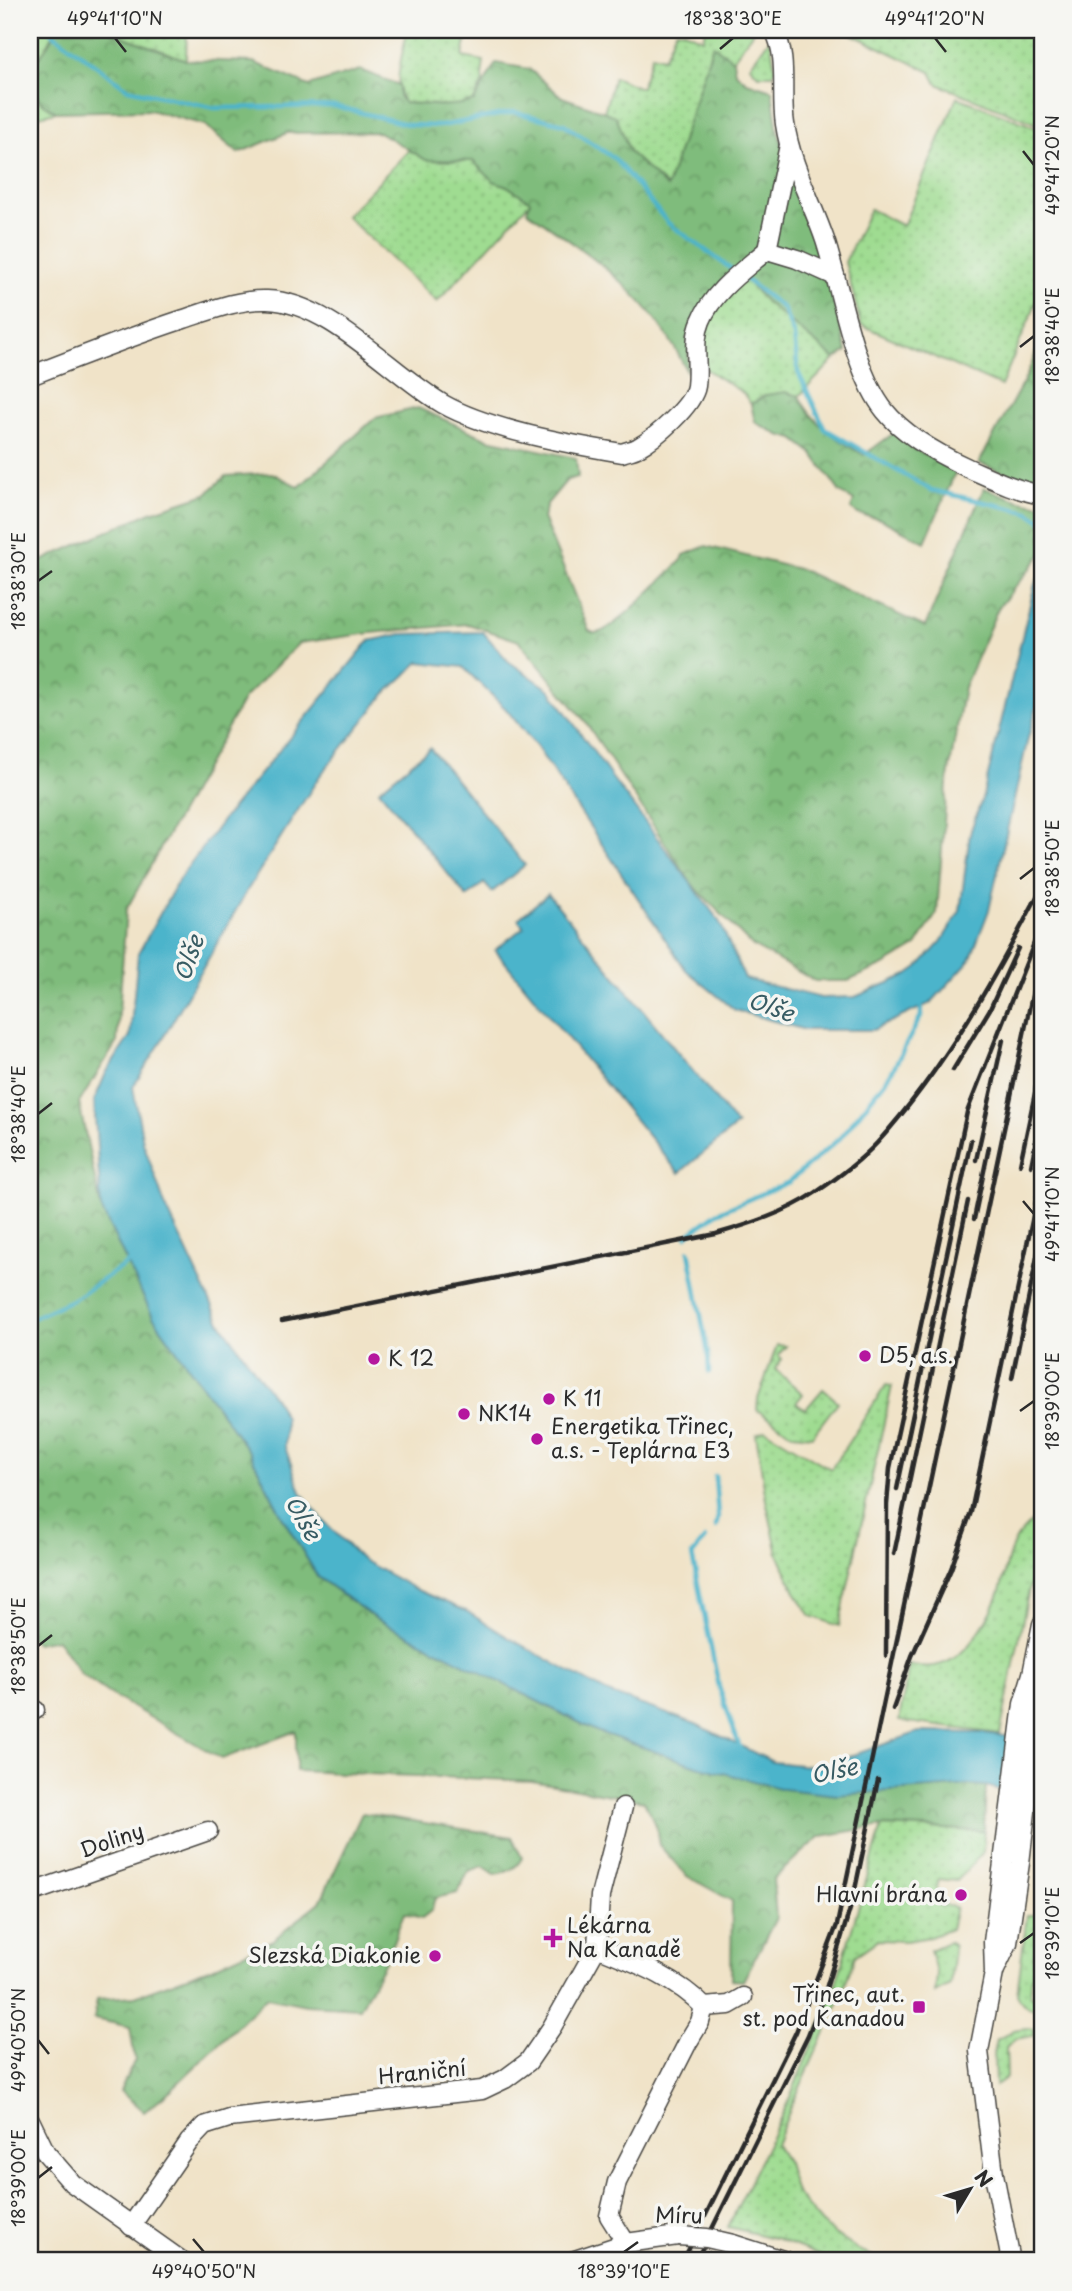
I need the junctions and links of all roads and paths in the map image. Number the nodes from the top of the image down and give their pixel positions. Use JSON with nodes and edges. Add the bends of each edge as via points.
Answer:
{"nodes":[{"id":1,"x":774,"y":30,"type":"edge"},
{"id":2,"x":789,"y":145,"type":"junction"},
{"id":3,"x":768,"y":250,"type":"junction"},
{"id":4,"x":835,"y":275,"type":"junction"},
{"id":5,"x":30,"y":376,"type":"edge"},
{"id":6,"x":1042,"y":495,"type":"edge"},
{"id":7,"x":1042,"y":1624,"type":"edge"},
{"id":8,"x":623,"y":1807,"type":"dead end"},
{"id":9,"x":208,"y":1831,"type":"dead end"},
{"id":10,"x":30,"y":1893,"type":"edge"},
{"id":11,"x":597,"y":1947,"type":"junction"},
{"id":12,"x":743,"y":1997,"type":"dead end"},
{"id":13,"x":702,"y":2015,"type":"junction"},
{"id":14,"x":30,"y":2120,"type":"edge"},
{"id":15,"x":131,"y":2226,"type":"junction"},
{"id":16,"x":626,"y":2243,"type":"junction"},
{"id":17,"x":182,"y":2261,"type":"edge"},
{"id":18,"x":572,"y":2261,"type":"edge"},
{"id":19,"x":786,"y":2261,"type":"edge"},
{"id":20,"x":1011,"y":2261,"type":"edge"}],
"edges":[{"from":1,"to":2,"type":"street","via":[[781,48]]},
{"from":2,"to":3,"type":"street"},
{"from":2,"to":4,"type":"street"},
{"from":3,"to":4,"type":"street"},
{"from":3,"to":5,"type":"street","via":[[730,281],[701,321],[696,389],[690,399],[658,432],[622,453],[471,417],[442,403],[324,317],[284,301],[224,306]]},
{"from":4,"to":6,"type":"street","via":[[864,371],[885,411],[904,430],[952,460],[1018,491]]},
{"from":7,"to":20,"type":"street","via":[[1012,1854],[993,1942],[994,1973],[979,2051],[994,2174]]},
{"from":8,"to":11,"type":"street","name":"Hraniční","via":[[600,1896]]},
{"from":9,"to":10,"type":"street","name":"Doliny"},
{"from":11,"to":13,"type":"street","via":[[691,1994]]},
{"from":11,"to":15,"type":"street","name":"Hraniční","via":[[528,2062],[505,2079],[482,2090],[229,2118],[204,2126]]},
{"from":12,"to":13,"type":"street"},
{"from":13,"to":16,"type":"street","via":[[617,2182],[609,2216]]},
{"from":14,"to":15,"type":"street","via":[[46,2153],[72,2183]]},
{"from":15,"to":17,"type":"street"},
{"from":16,"to":18,"type":"street","name":"Míru"},
{"from":16,"to":19,"type":"street","name":"Míru","bridge":true,"via":[[678,2236],[707,2238]]}]}
